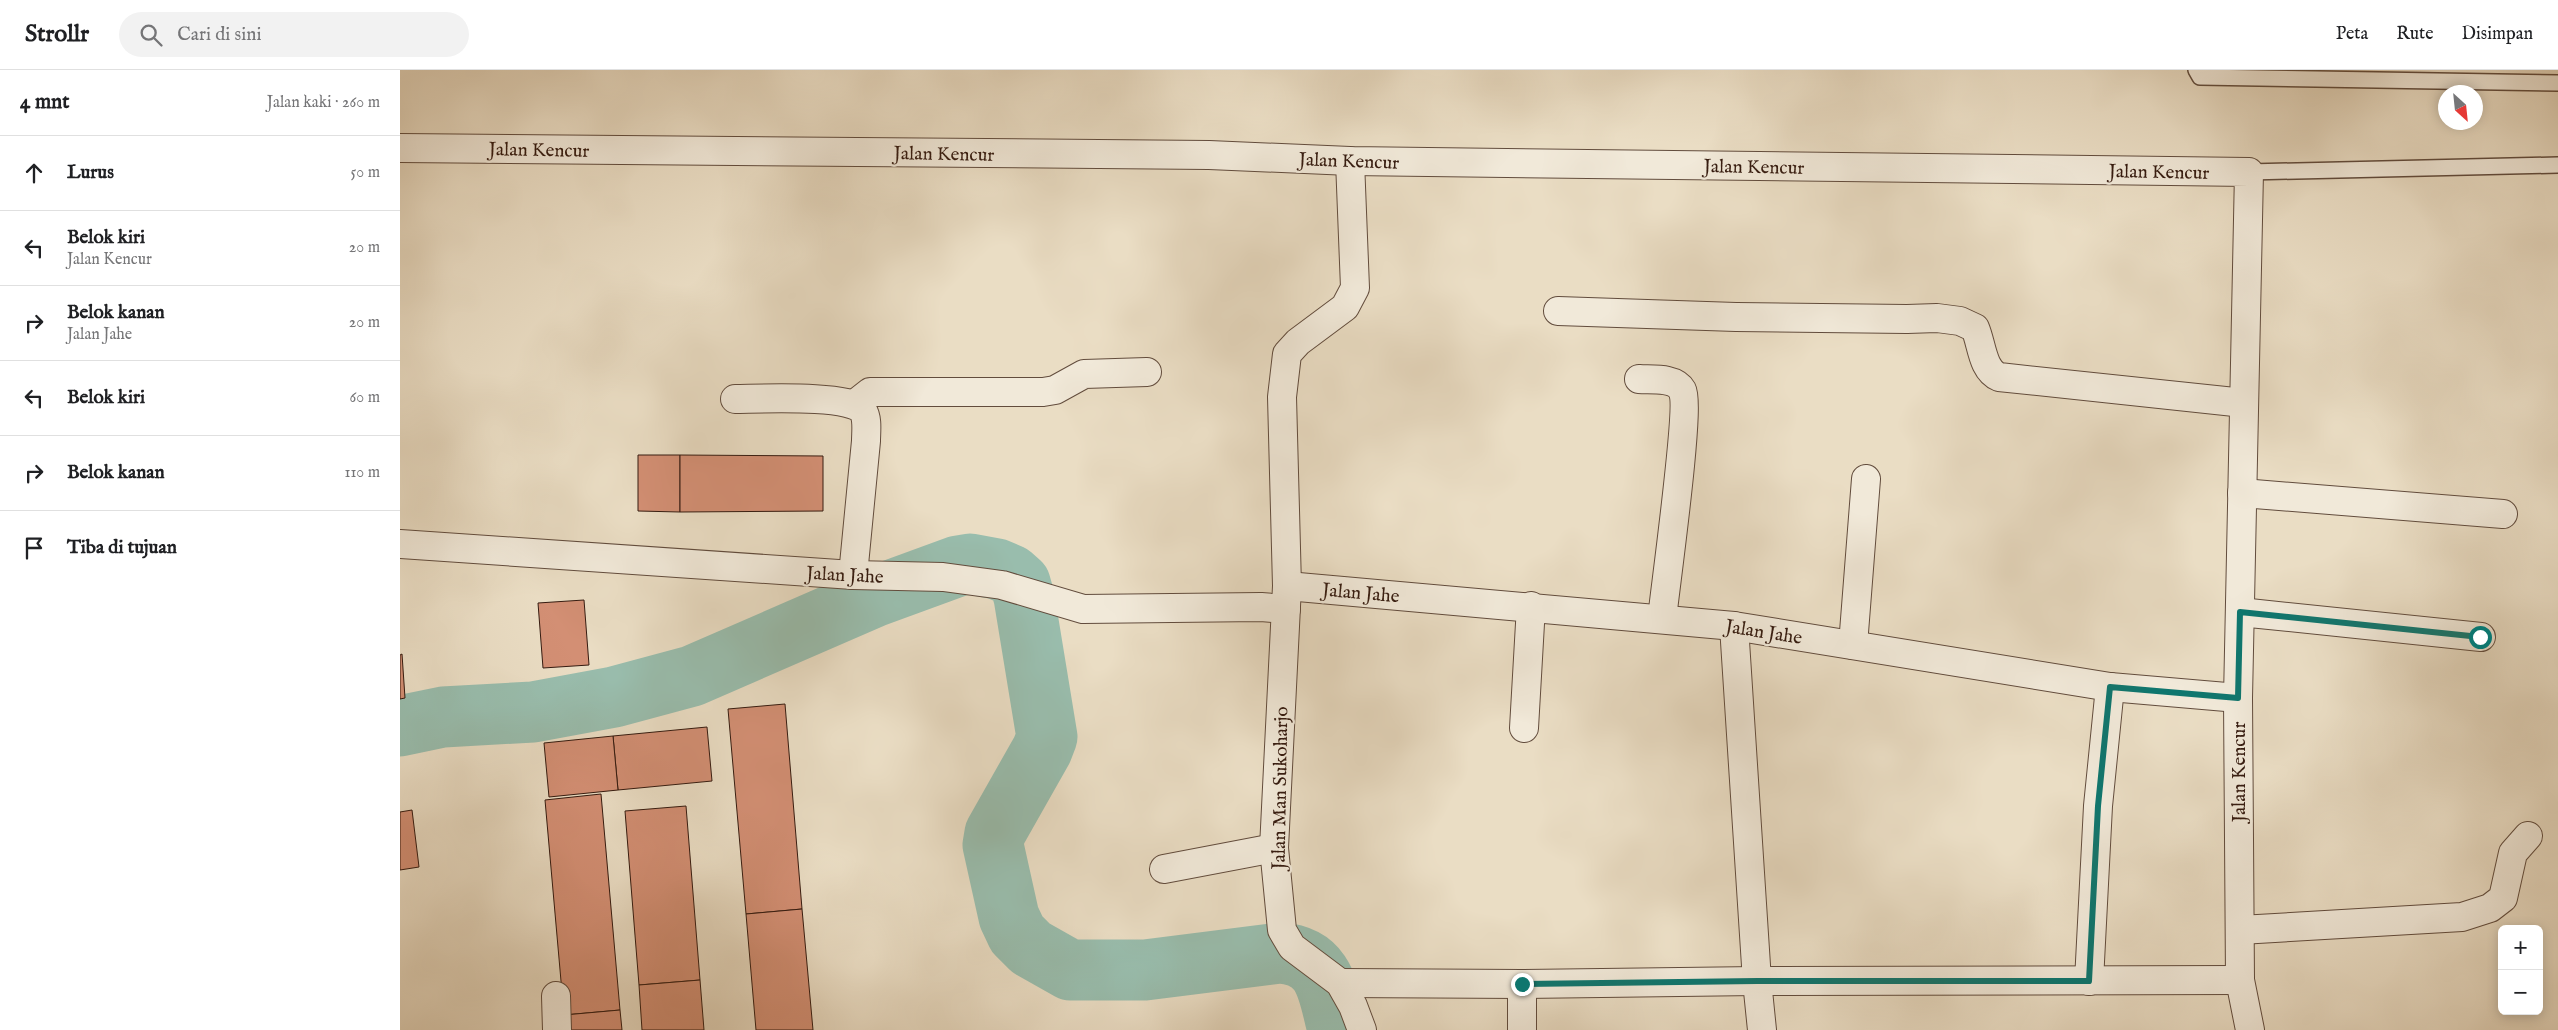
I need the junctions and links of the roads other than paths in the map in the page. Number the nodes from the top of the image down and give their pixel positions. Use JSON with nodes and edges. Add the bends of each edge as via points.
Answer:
{"nodes":[{"id":1,"x":2196,"y":70,"type":"edge"},
{"id":2,"x":2322,"y":75,"type":"edge"},
{"id":3,"x":2558,"y":83,"type":"edge"},
{"id":4,"x":400,"y":148,"type":"edge"},
{"id":5,"x":1350,"y":161,"type":"junction"},
{"id":6,"x":2558,"y":165,"type":"edge"},
{"id":7,"x":2249,"y":172,"type":"junction"},
{"id":8,"x":1558,"y":311,"type":"dead end"},
{"id":9,"x":1147,"y":372,"type":"dead end"},
{"id":10,"x":1639,"y":379,"type":"dead end"},
{"id":11,"x":735,"y":399,"type":"dead end"},
{"id":12,"x":2244,"y":402,"type":"junction"},
{"id":13,"x":856,"y":403,"type":"junction"},
{"id":14,"x":1866,"y":479,"type":"dead end"},
{"id":15,"x":2242,"y":493,"type":"junction"},
{"id":16,"x":2503,"y":514,"type":"dead end"},
{"id":17,"x":400,"y":544,"type":"edge"},
{"id":18,"x":853,"y":575,"type":"junction"},
{"id":19,"x":1531,"y":606,"type":"junction"},
{"id":20,"x":1286,"y":610,"type":"junction"},
{"id":21,"x":2240,"y":612,"type":"junction"},
{"id":22,"x":1662,"y":619,"type":"junction"},
{"id":23,"x":1734,"y":626,"type":"junction"},
{"id":24,"x":2480,"y":637,"type":"dead end"},
{"id":25,"x":1853,"y":645,"type":"junction"},
{"id":26,"x":2110,"y":687,"type":"junction"},
{"id":27,"x":2238,"y":698,"type":"junction"},
{"id":28,"x":1524,"y":728,"type":"dead end"},
{"id":29,"x":2528,"y":836,"type":"dead end"},
{"id":30,"x":1274,"y":848,"type":"junction"},
{"id":31,"x":1164,"y":869,"type":"dead end"},
{"id":32,"x":2240,"y":930,"type":"junction"},
{"id":33,"x":2240,"y":980,"type":"junction"},
{"id":34,"x":1757,"y":981,"type":"junction"},
{"id":35,"x":2089,"y":981,"type":"junction"},
{"id":36,"x":1340,"y":983,"type":"junction"},
{"id":37,"x":1522,"y":984,"type":"junction"},
{"id":38,"x":556,"y":996,"type":"dead end"},
{"id":39,"x":557,"y":1030,"type":"edge"},
{"id":40,"x":1362,"y":1030,"type":"edge"},
{"id":41,"x":1522,"y":1030,"type":"edge"},
{"id":42,"x":1762,"y":1030,"type":"edge"},
{"id":43,"x":2250,"y":1030,"type":"edge"}],
"edges":[{"from":1,"to":2,"type":"lane","via":[[2200,77]]},
{"from":2,"to":3,"type":"lane"},
{"from":4,"to":5,"type":"street","name":"Jalan Kencur","via":[[1209,155]]},
{"from":5,"to":7,"type":"street","name":"Jalan Kencur"},
{"from":5,"to":20,"type":"street","name":"Jalan Man Sukoharjo","via":[[1355,288],[1345,307],[1287,354],[1284,371]]},
{"from":6,"to":7,"type":"lane"},
{"from":7,"to":12,"type":"street","name":"Jalan Kencur"},
{"from":8,"to":12,"type":"street","via":[[1960,321],[1975,328],[1987,366],[1999,378]]},
{"from":9,"to":13,"type":"street","via":[[1084,374],[1055,390],[1042,392],[870,392]]},
{"from":10,"to":22,"type":"street","via":[[1669,381],[1679,387],[1684,397]]},
{"from":11,"to":13,"type":"street","via":[[834,399]]},
{"from":12,"to":15,"type":"street","name":"Jalan Kencur"},
{"from":13,"to":18,"type":"street","via":[[866,421],[866,441]]},
{"from":14,"to":25,"type":"street"},
{"from":15,"to":16,"type":"street"},
{"from":15,"to":21,"type":"street","name":"Jalan Kencur"},
{"from":17,"to":18,"type":"street","name":"Jalan Jahe"},
{"from":18,"to":20,"type":"street","name":"Jalan Jahe","via":[[943,577],[1002,585],[1083,609],[1261,607]]},
{"from":19,"to":20,"type":"street","name":"Jalan Jahe"},
{"from":19,"to":22,"type":"street","name":"Jalan Jahe"},
{"from":19,"to":28,"type":"street"},
{"from":20,"to":30,"type":"street","name":"Jalan Man Sukoharjo"},
{"from":21,"to":24,"type":"street"},
{"from":21,"to":27,"type":"street","name":"Jalan Kencur"},
{"from":22,"to":23,"type":"street","name":"Jalan Jahe"},
{"from":23,"to":25,"type":"street","name":"Jalan Jahe"},
{"from":23,"to":34,"type":"street"},
{"from":25,"to":26,"type":"street","name":"Jalan Jahe"},
{"from":26,"to":27,"type":"street","name":"Jalan Jahe"},
{"from":26,"to":35,"type":"street","via":[[2098,806]]},
{"from":27,"to":32,"type":"street","name":"Jalan Kencur"},
{"from":29,"to":32,"type":"street","via":[[2513,854],[2503,898],[2481,911],[2462,917]]},
{"from":30,"to":31,"type":"street"},
{"from":30,"to":36,"type":"street","name":"Jalan Man Sukoharjo","via":[[1281,919],[1287,940]]},
{"from":32,"to":33,"type":"street","name":"Jalan Kencur"},
{"from":33,"to":35,"type":"street"},
{"from":33,"to":43,"type":"street","name":"Jalan Kencur"},
{"from":34,"to":35,"type":"street"},
{"from":34,"to":37,"type":"street"},
{"from":34,"to":42,"type":"street"},
{"from":36,"to":37,"type":"street"},
{"from":36,"to":40,"type":"street","name":"Jalan Man Sukoharjo"},
{"from":37,"to":41,"type":"street"},
{"from":38,"to":39,"type":"street"}]}
